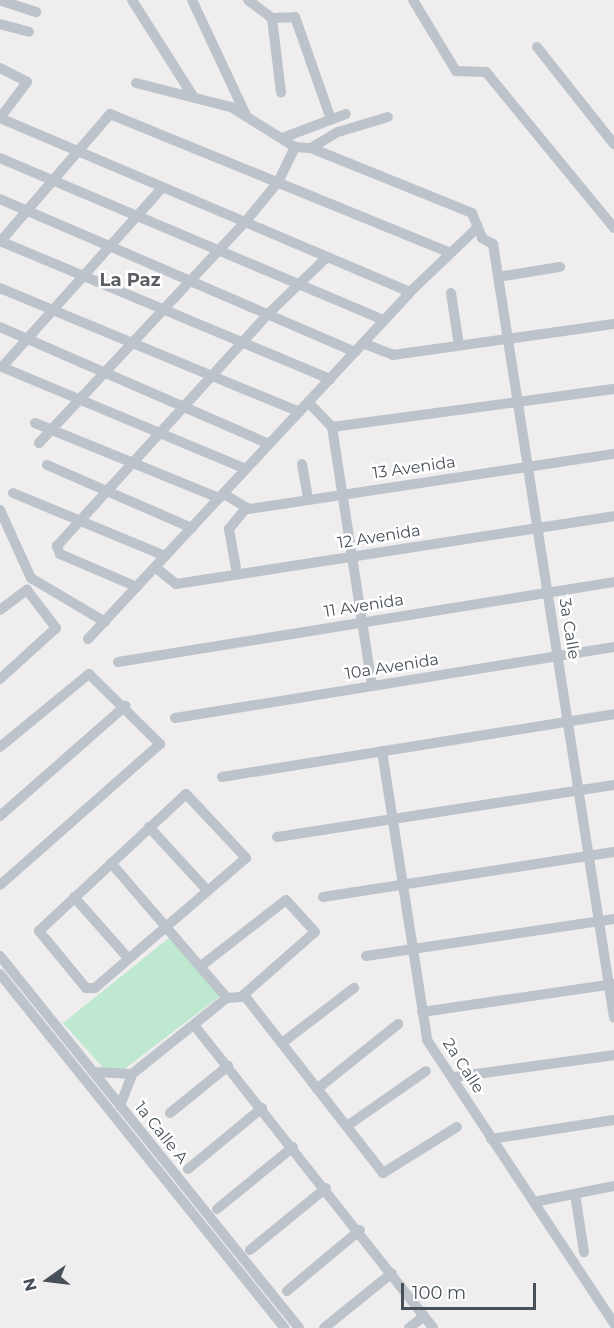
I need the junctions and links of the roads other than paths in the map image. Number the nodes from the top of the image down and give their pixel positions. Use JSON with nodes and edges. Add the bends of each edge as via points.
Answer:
{"nodes":[{"id":1,"x":132,"y":0,"type":"edge"},
{"id":2,"x":193,"y":0,"type":"edge"},
{"id":3,"x":248,"y":0,"type":"edge"},
{"id":4,"x":413,"y":0,"type":"edge"},
{"id":5,"x":1,"y":2,"type":"edge"},
{"id":6,"x":36,"y":12,"type":"dead end"},
{"id":7,"x":272,"y":18,"type":"junction"},
{"id":8,"x":0,"y":24,"type":"edge"},
{"id":9,"x":30,"y":32,"type":"dead end"},
{"id":10,"x":537,"y":47,"type":"dead end"},
{"id":11,"x":0,"y":68,"type":"edge"},
{"id":12,"x":136,"y":83,"type":"dead end"},
{"id":13,"x":281,"y":92,"type":"dead end"},
{"id":14,"x":193,"y":96,"type":"junction"},
{"id":15,"x":245,"y":113,"type":"junction"},
{"id":16,"x":346,"y":114,"type":"dead end"},
{"id":17,"x":388,"y":117,"type":"dead end"},
{"id":18,"x":0,"y":118,"type":"edge"},
{"id":19,"x":331,"y":119,"type":"junction"},
{"id":20,"x":285,"y":137,"type":"junction"},
{"id":21,"x":614,"y":144,"type":"edge"},
{"id":22,"x":295,"y":147,"type":"junction"},
{"id":23,"x":311,"y":148,"type":"junction"},
{"id":24,"x":80,"y":152,"type":"junction"},
{"id":25,"x":0,"y":158,"type":"edge"},
{"id":26,"x":55,"y":182,"type":"junction"},
{"id":27,"x":278,"y":182,"type":"junction"},
{"id":28,"x":162,"y":188,"type":"junction"},
{"id":29,"x":0,"y":199,"type":"edge"},
{"id":30,"x":28,"y":211,"type":"junction"},
{"id":31,"x":135,"y":217,"type":"junction"},
{"id":32,"x":246,"y":221,"type":"junction"},
{"id":33,"x":478,"y":226,"type":"junction"},
{"id":34,"x":614,"y":228,"type":"edge"},
{"id":35,"x":0,"y":241,"type":"edge"},
{"id":36,"x":107,"y":244,"type":"junction"},
{"id":37,"x":217,"y":252,"type":"junction"},
{"id":38,"x":450,"y":253,"type":"junction"},
{"id":39,"x":327,"y":258,"type":"junction"},
{"id":40,"x":560,"y":267,"type":"dead end"},
{"id":41,"x":83,"y":275,"type":"junction"},
{"id":42,"x":498,"y":277,"type":"junction"},
{"id":43,"x":190,"y":279,"type":"junction"},
{"id":44,"x":300,"y":284,"type":"junction"},
{"id":45,"x":0,"y":288,"type":"edge"},
{"id":46,"x":410,"y":292,"type":"junction"},
{"id":47,"x":451,"y":293,"type":"dead end"},
{"id":48,"x":51,"y":310,"type":"junction"},
{"id":49,"x":164,"y":310,"type":"junction"},
{"id":50,"x":268,"y":314,"type":"junction"},
{"id":51,"x":384,"y":320,"type":"junction"},
{"id":52,"x":614,"y":324,"type":"edge"},
{"id":53,"x":0,"y":327,"type":"edge"},
{"id":54,"x":23,"y":338,"type":"junction"},
{"id":55,"x":508,"y":338,"type":"junction"},
{"id":56,"x":132,"y":342,"type":"junction"},
{"id":57,"x":242,"y":344,"type":"junction"},
{"id":58,"x":364,"y":344,"type":"junction"},
{"id":59,"x":459,"y":345,"type":"junction"},
{"id":60,"x":355,"y":352,"type":"junction"},
{"id":61,"x":107,"y":370,"type":"junction"},
{"id":62,"x":214,"y":377,"type":"junction"},
{"id":63,"x":330,"y":379,"type":"junction"},
{"id":64,"x":614,"y":389,"type":"edge"},
{"id":65,"x":78,"y":401,"type":"junction"},
{"id":66,"x":308,"y":402,"type":"junction"},
{"id":67,"x":519,"y":403,"type":"junction"},
{"id":68,"x":190,"y":406,"type":"junction"},
{"id":69,"x":299,"y":412,"type":"junction"},
{"id":70,"x":36,"y":423,"type":"dead end"},
{"id":71,"x":333,"y":427,"type":"junction"},
{"id":72,"x":51,"y":429,"type":"junction"},
{"id":73,"x":160,"y":438,"type":"junction"},
{"id":74,"x":39,"y":443,"type":"dead end"},
{"id":75,"x":269,"y":444,"type":"junction"},
{"id":76,"x":614,"y":454,"type":"edge"},
{"id":77,"x":302,"y":464,"type":"dead end"},
{"id":78,"x":47,"y":465,"type":"dead end"},
{"id":79,"x":133,"y":465,"type":"junction"},
{"id":80,"x":530,"y":467,"type":"junction"},
{"id":81,"x":246,"y":469,"type":"junction"},
{"id":82,"x":13,"y":493,"type":"dead end"},
{"id":83,"x":342,"y":493,"type":"junction"},
{"id":84,"x":107,"y":495,"type":"junction"},
{"id":85,"x":221,"y":496,"type":"junction"},
{"id":86,"x":308,"y":499,"type":"junction"},
{"id":87,"x":245,"y":509,"type":"junction"},
{"id":88,"x":0,"y":510,"type":"edge"},
{"id":89,"x":614,"y":516,"type":"edge"},
{"id":90,"x":79,"y":525,"type":"junction"},
{"id":91,"x":192,"y":528,"type":"junction"},
{"id":92,"x":539,"y":528,"type":"junction"},
{"id":93,"x":165,"y":556,"type":"junction"},
{"id":94,"x":352,"y":556,"type":"junction"},
{"id":95,"x":155,"y":567,"type":"junction"},
{"id":96,"x":237,"y":574,"type":"junction"},
{"id":97,"x":614,"y":582,"type":"edge"},
{"id":98,"x":137,"y":587,"type":"junction"},
{"id":99,"x":549,"y":592,"type":"junction"},
{"id":100,"x":0,"y":610,"type":"edge"},
{"id":101,"x":362,"y":621,"type":"junction"},
{"id":102,"x":105,"y":622,"type":"junction"},
{"id":103,"x":88,"y":639,"type":"dead end"},
{"id":104,"x":614,"y":647,"type":"edge"},
{"id":105,"x":558,"y":656,"type":"junction"},
{"id":106,"x":118,"y":662,"type":"dead end"},
{"id":107,"x":0,"y":679,"type":"edge"},
{"id":108,"x":372,"y":685,"type":"junction"},
{"id":109,"x":126,"y":706,"type":"junction"},
{"id":110,"x":614,"y":714,"type":"edge"},
{"id":111,"x":175,"y":718,"type":"dead end"},
{"id":112,"x":568,"y":722,"type":"junction"},
{"id":113,"x":0,"y":747,"type":"edge"},
{"id":114,"x":382,"y":751,"type":"junction"},
{"id":115,"x":222,"y":777,"type":"dead end"},
{"id":116,"x":614,"y":784,"type":"edge"},
{"id":117,"x":579,"y":790,"type":"junction"},
{"id":118,"x":0,"y":816,"type":"edge"},
{"id":119,"x":392,"y":819,"type":"junction"},
{"id":120,"x":149,"y":827,"type":"junction"},
{"id":121,"x":277,"y":837,"type":"dead end"},
{"id":122,"x":614,"y":852,"type":"edge"},
{"id":123,"x":589,"y":856,"type":"junction"},
{"id":124,"x":111,"y":863,"type":"junction"},
{"id":125,"x":402,"y":884,"type":"junction"},
{"id":126,"x":0,"y":885,"type":"edge"},
{"id":127,"x":207,"y":890,"type":"junction"},
{"id":128,"x":74,"y":897,"type":"junction"},
{"id":129,"x":323,"y":897,"type":"dead end"},
{"id":130,"x":614,"y":919,"type":"edge"},
{"id":131,"x":599,"y":921,"type":"junction"},
{"id":132,"x":166,"y":925,"type":"junction"},
{"id":133,"x":412,"y":949,"type":"junction"},
{"id":134,"x":0,"y":956,"type":"edge"},
{"id":135,"x":366,"y":956,"type":"dead end"},
{"id":136,"x":128,"y":958,"type":"junction"},
{"id":137,"x":201,"y":966,"type":"junction"},
{"id":138,"x":0,"y":974,"type":"edge"},
{"id":139,"x":13,"y":981,"type":"junction"},
{"id":140,"x":611,"y":985,"type":"edge"},
{"id":141,"x":354,"y":988,"type":"dead end"},
{"id":142,"x":244,"y":994,"type":"junction"},
{"id":143,"x":227,"y":998,"type":"junction"},
{"id":144,"x":422,"y":1012,"type":"junction"},
{"id":145,"x":614,"y":1018,"type":"edge"},
{"id":146,"x":194,"y":1024,"type":"junction"},
{"id":147,"x":398,"y":1024,"type":"dead end"},
{"id":148,"x":282,"y":1043,"type":"junction"},
{"id":149,"x":614,"y":1055,"type":"edge"},
{"id":150,"x":228,"y":1066,"type":"junction"},
{"id":151,"x":426,"y":1071,"type":"dead end"},
{"id":152,"x":93,"y":1072,"type":"junction"},
{"id":153,"x":132,"y":1074,"type":"junction"},
{"id":154,"x":454,"y":1077,"type":"junction"},
{"id":155,"x":317,"y":1089,"type":"junction"},
{"id":156,"x":120,"y":1106,"type":"junction"},
{"id":157,"x":262,"y":1108,"type":"junction"},
{"id":158,"x":170,"y":1113,"type":"dead end"},
{"id":159,"x":614,"y":1120,"type":"edge"},
{"id":160,"x":347,"y":1126,"type":"junction"},
{"id":161,"x":458,"y":1127,"type":"dead end"},
{"id":162,"x":491,"y":1139,"type":"junction"},
{"id":163,"x":293,"y":1148,"type":"junction"},
{"id":164,"x":188,"y":1169,"type":"dead end"},
{"id":165,"x":614,"y":1186,"type":"edge"},
{"id":166,"x":326,"y":1188,"type":"junction"},
{"id":167,"x":575,"y":1194,"type":"junction"},
{"id":168,"x":534,"y":1202,"type":"junction"},
{"id":169,"x":217,"y":1209,"type":"dead end"},
{"id":170,"x":360,"y":1230,"type":"junction"},
{"id":171,"x":250,"y":1250,"type":"dead end"},
{"id":172,"x":584,"y":1252,"type":"dead end"},
{"id":173,"x":392,"y":1274,"type":"junction"},
{"id":174,"x":287,"y":1291,"type":"dead end"},
{"id":175,"x":424,"y":1316,"type":"junction"},
{"id":176,"x":614,"y":1324,"type":"edge"},
{"id":177,"x":285,"y":1328,"type":"edge"},
{"id":178,"x":299,"y":1328,"type":"edge"},
{"id":179,"x":324,"y":1328,"type":"edge"},
{"id":180,"x":409,"y":1328,"type":"edge"},
{"id":181,"x":433,"y":1328,"type":"edge"}],
"edges":[{"from":1,"to":14,"type":"street"},
{"from":2,"to":15,"type":"street"},
{"from":3,"to":7,"type":"street"},
{"from":4,"to":34,"type":"street","via":[[456,71],[486,72]]},
{"from":5,"to":6,"type":"street"},
{"from":7,"to":13,"type":"street"},
{"from":7,"to":19,"type":"street","via":[[295,17]]},
{"from":8,"to":9,"type":"street"},
{"from":10,"to":21,"type":"street"},
{"from":11,"to":18,"type":"street","via":[[27,82]]},
{"from":12,"to":14,"type":"street"},
{"from":14,"to":15,"type":"street"},
{"from":15,"to":20,"type":"street"},
{"from":16,"to":19,"type":"street"},
{"from":17,"to":23,"type":"street","via":[[338,132]]},
{"from":18,"to":24,"type":"street"},
{"from":19,"to":20,"type":"street"},
{"from":20,"to":22,"type":"street"},
{"from":22,"to":23,"type":"street"},
{"from":22,"to":27,"type":"street"},
{"from":23,"to":33,"type":"street","via":[[472,213]]},
{"from":24,"to":26,"type":"street"},
{"from":24,"to":27,"type":"street","via":[[104,119],[117,115]]},
{"from":24,"to":28,"type":"street"},
{"from":25,"to":26,"type":"street"},
{"from":26,"to":30,"type":"street"},
{"from":26,"to":31,"type":"street"},
{"from":27,"to":32,"type":"street"},
{"from":27,"to":38,"type":"street"},
{"from":28,"to":31,"type":"street"},
{"from":28,"to":32,"type":"street"},
{"from":29,"to":30,"type":"street"},
{"from":30,"to":35,"type":"street"},
{"from":30,"to":36,"type":"street"},
{"from":31,"to":36,"type":"street"},
{"from":31,"to":37,"type":"street"},
{"from":32,"to":37,"type":"street"},
{"from":32,"to":39,"type":"street"},
{"from":33,"to":38,"type":"street"},
{"from":33,"to":42,"type":"street","name":"3a Calle","via":[[482,238],[493,244]]},
{"from":35,"to":41,"type":"street"},
{"from":36,"to":41,"type":"street"},
{"from":36,"to":43,"type":"street"},
{"from":37,"to":43,"type":"street"},
{"from":37,"to":44,"type":"street"},
{"from":38,"to":46,"type":"street"},
{"from":39,"to":44,"type":"street"},
{"from":39,"to":46,"type":"street"},
{"from":40,"to":42,"type":"street"},
{"from":41,"to":48,"type":"street"},
{"from":41,"to":49,"type":"street"},
{"from":42,"to":55,"type":"street","name":"3a Calle"},
{"from":43,"to":49,"type":"street"},
{"from":43,"to":50,"type":"street"},
{"from":44,"to":50,"type":"street"},
{"from":44,"to":51,"type":"street"},
{"from":45,"to":48,"type":"street"},
{"from":46,"to":51,"type":"street"},
{"from":47,"to":59,"type":"street"},
{"from":48,"to":54,"type":"street"},
{"from":48,"to":56,"type":"street"},
{"from":49,"to":56,"type":"street"},
{"from":49,"to":57,"type":"street"},
{"from":50,"to":57,"type":"street"},
{"from":50,"to":60,"type":"street"},
{"from":51,"to":58,"type":"street"},
{"from":52,"to":55,"type":"street"},
{"from":53,"to":54,"type":"street"},
{"from":54,"to":61,"type":"street"},
{"from":54,"to":65,"type":"street","via":[[2,367]]},
{"from":55,"to":59,"type":"street"},
{"from":55,"to":67,"type":"street","name":"3a Calle"},
{"from":56,"to":61,"type":"street"},
{"from":56,"to":62,"type":"street"},
{"from":57,"to":62,"type":"street"},
{"from":57,"to":63,"type":"street"},
{"from":58,"to":59,"type":"street","via":[[393,355]]},
{"from":58,"to":60,"type":"street"},
{"from":60,"to":63,"type":"street"},
{"from":61,"to":65,"type":"street"},
{"from":61,"to":68,"type":"street"},
{"from":62,"to":68,"type":"street"},
{"from":62,"to":69,"type":"street"},
{"from":63,"to":66,"type":"street"},
{"from":64,"to":67,"type":"street"},
{"from":65,"to":72,"type":"street"},
{"from":65,"to":73,"type":"street"},
{"from":66,"to":69,"type":"street"},
{"from":66,"to":71,"type":"street"},
{"from":67,"to":71,"type":"street"},
{"from":67,"to":80,"type":"street","name":"3a Calle"},
{"from":68,"to":73,"type":"street"},
{"from":68,"to":75,"type":"street"},
{"from":69,"to":75,"type":"street"},
{"from":70,"to":72,"type":"street"},
{"from":71,"to":83,"type":"street"},
{"from":72,"to":74,"type":"street"},
{"from":72,"to":79,"type":"street"},
{"from":73,"to":79,"type":"street"},
{"from":73,"to":81,"type":"street"},
{"from":75,"to":81,"type":"street"},
{"from":76,"to":80,"type":"street","name":"13 Avenida"},
{"from":77,"to":86,"type":"street"},
{"from":78,"to":84,"type":"street"},
{"from":79,"to":84,"type":"street"},
{"from":79,"to":85,"type":"street"},
{"from":80,"to":83,"type":"street","name":"13 Avenida"},
{"from":80,"to":92,"type":"street","name":"3a Calle"},
{"from":81,"to":85,"type":"street"},
{"from":82,"to":90,"type":"street"},
{"from":83,"to":86,"type":"street","name":"13 Avenida"},
{"from":83,"to":94,"type":"street"},
{"from":84,"to":90,"type":"street"},
{"from":84,"to":91,"type":"street"},
{"from":85,"to":87,"type":"street"},
{"from":85,"to":91,"type":"street"},
{"from":86,"to":87,"type":"street","name":"13 Avenida"},
{"from":87,"to":96,"type":"street","via":[[229,529]]},
{"from":88,"to":102,"type":"street","via":[[31,578]]},
{"from":89,"to":92,"type":"street","name":"12 Avenida"},
{"from":90,"to":93,"type":"street"},
{"from":90,"to":98,"type":"street","via":[[57,551]]},
{"from":91,"to":93,"type":"street"},
{"from":92,"to":94,"type":"street","name":"12 Avenida"},
{"from":92,"to":99,"type":"street","name":"3a Calle"},
{"from":93,"to":95,"type":"street"},
{"from":94,"to":96,"type":"street","name":"12 Avenida"},
{"from":94,"to":101,"type":"street"},
{"from":95,"to":96,"type":"street","name":"12 Avenida","via":[[176,584]]},
{"from":95,"to":98,"type":"street"},
{"from":97,"to":99,"type":"street","name":"11 Avenida"},
{"from":98,"to":102,"type":"street"},
{"from":99,"to":101,"type":"street","name":"11 Avenida"},
{"from":99,"to":105,"type":"street","name":"3a Calle"},
{"from":100,"to":107,"type":"street","via":[[27,591],[56,628]]},
{"from":101,"to":106,"type":"street","name":"11 Avenida"},
{"from":101,"to":108,"type":"street"},
{"from":102,"to":103,"type":"street"},
{"from":104,"to":105,"type":"street","name":"10a Avenida"},
{"from":105,"to":108,"type":"street","name":"10a Avenida"},
{"from":105,"to":112,"type":"street","name":"3a Calle"},
{"from":108,"to":111,"type":"street","name":"10a Avenida"},
{"from":109,"to":113,"type":"street","via":[[95,676],[85,675]]},
{"from":109,"to":118,"type":"street"},
{"from":109,"to":126,"type":"street","via":[[159,739],[158,751]]},
{"from":110,"to":112,"type":"street"},
{"from":112,"to":114,"type":"street"},
{"from":112,"to":117,"type":"street","name":"3a Calle"},
{"from":114,"to":115,"type":"street"},
{"from":114,"to":119,"type":"street","name":"2a Calle"},
{"from":116,"to":117,"type":"street"},
{"from":117,"to":119,"type":"street"},
{"from":117,"to":123,"type":"street","name":"3a Calle"},
{"from":119,"to":121,"type":"street"},
{"from":119,"to":125,"type":"street","name":"2a Calle"},
{"from":120,"to":124,"type":"street"},
{"from":120,"to":127,"type":"street"},
{"from":120,"to":127,"type":"street","via":[[186,794],[220,828],[246,858]]},
{"from":122,"to":123,"type":"street"},
{"from":123,"to":125,"type":"street"},
{"from":123,"to":131,"type":"street","name":"3a Calle"},
{"from":124,"to":128,"type":"street"},
{"from":124,"to":132,"type":"street"},
{"from":125,"to":129,"type":"street"},
{"from":125,"to":133,"type":"street","name":"2a Calle"},
{"from":127,"to":132,"type":"street"},
{"from":128,"to":136,"type":"street"},
{"from":128,"to":136,"type":"street","via":[[39,931],[86,988],[95,988]]},
{"from":130,"to":131,"type":"street"},
{"from":131,"to":133,"type":"street"},
{"from":131,"to":140,"type":"street","name":"3a Calle"},
{"from":132,"to":136,"type":"street"},
{"from":132,"to":137,"type":"street"},
{"from":133,"to":135,"type":"street"},
{"from":133,"to":144,"type":"street","name":"2a Calle"},
{"from":134,"to":139,"type":"street","name":"1a Calle A"},
{"from":137,"to":142,"type":"street","via":[[279,902],[292,904],[313,927],[313,939]]},
{"from":137,"to":143,"type":"street"},
{"from":138,"to":139,"type":"street","name":"1a Calle A"},
{"from":139,"to":152,"type":"street","name":"1a Calle A"},
{"from":139,"to":177,"type":"street","name":"1a Calle A"},
{"from":140,"to":144,"type":"street"},
{"from":140,"to":145,"type":"street","name":"3a Calle"},
{"from":141,"to":148,"type":"street"},
{"from":142,"to":143,"type":"street"},
{"from":142,"to":148,"type":"street"},
{"from":143,"to":146,"type":"street"},
{"from":144,"to":154,"type":"street","name":"2a Calle","via":[[428,1040]]},
{"from":146,"to":150,"type":"street"},
{"from":146,"to":153,"type":"street"},
{"from":147,"to":155,"type":"street"},
{"from":148,"to":155,"type":"street"},
{"from":149,"to":154,"type":"street"},
{"from":150,"to":157,"type":"street"},
{"from":150,"to":158,"type":"street"},
{"from":151,"to":160,"type":"street"},
{"from":152,"to":153,"type":"street"},
{"from":152,"to":156,"type":"street","name":"1a Calle A"},
{"from":153,"to":156,"type":"street"},
{"from":154,"to":162,"type":"street","name":"2a Calle"},
{"from":155,"to":160,"type":"street"},
{"from":156,"to":178,"type":"street","name":"1a Calle A"},
{"from":157,"to":163,"type":"street"},
{"from":157,"to":164,"type":"street"},
{"from":159,"to":162,"type":"street"},
{"from":160,"to":161,"type":"street","via":[[383,1173]]},
{"from":162,"to":168,"type":"street","name":"2a Calle"},
{"from":163,"to":166,"type":"street"},
{"from":163,"to":169,"type":"street"},
{"from":165,"to":167,"type":"street"},
{"from":166,"to":170,"type":"street"},
{"from":166,"to":171,"type":"street"},
{"from":167,"to":168,"type":"street"},
{"from":167,"to":172,"type":"street"},
{"from":168,"to":176,"type":"street","name":"2a Calle"},
{"from":170,"to":173,"type":"street"},
{"from":170,"to":174,"type":"street"},
{"from":173,"to":175,"type":"street"},
{"from":173,"to":179,"type":"street"},
{"from":175,"to":180,"type":"street"},
{"from":175,"to":181,"type":"street"}]}
